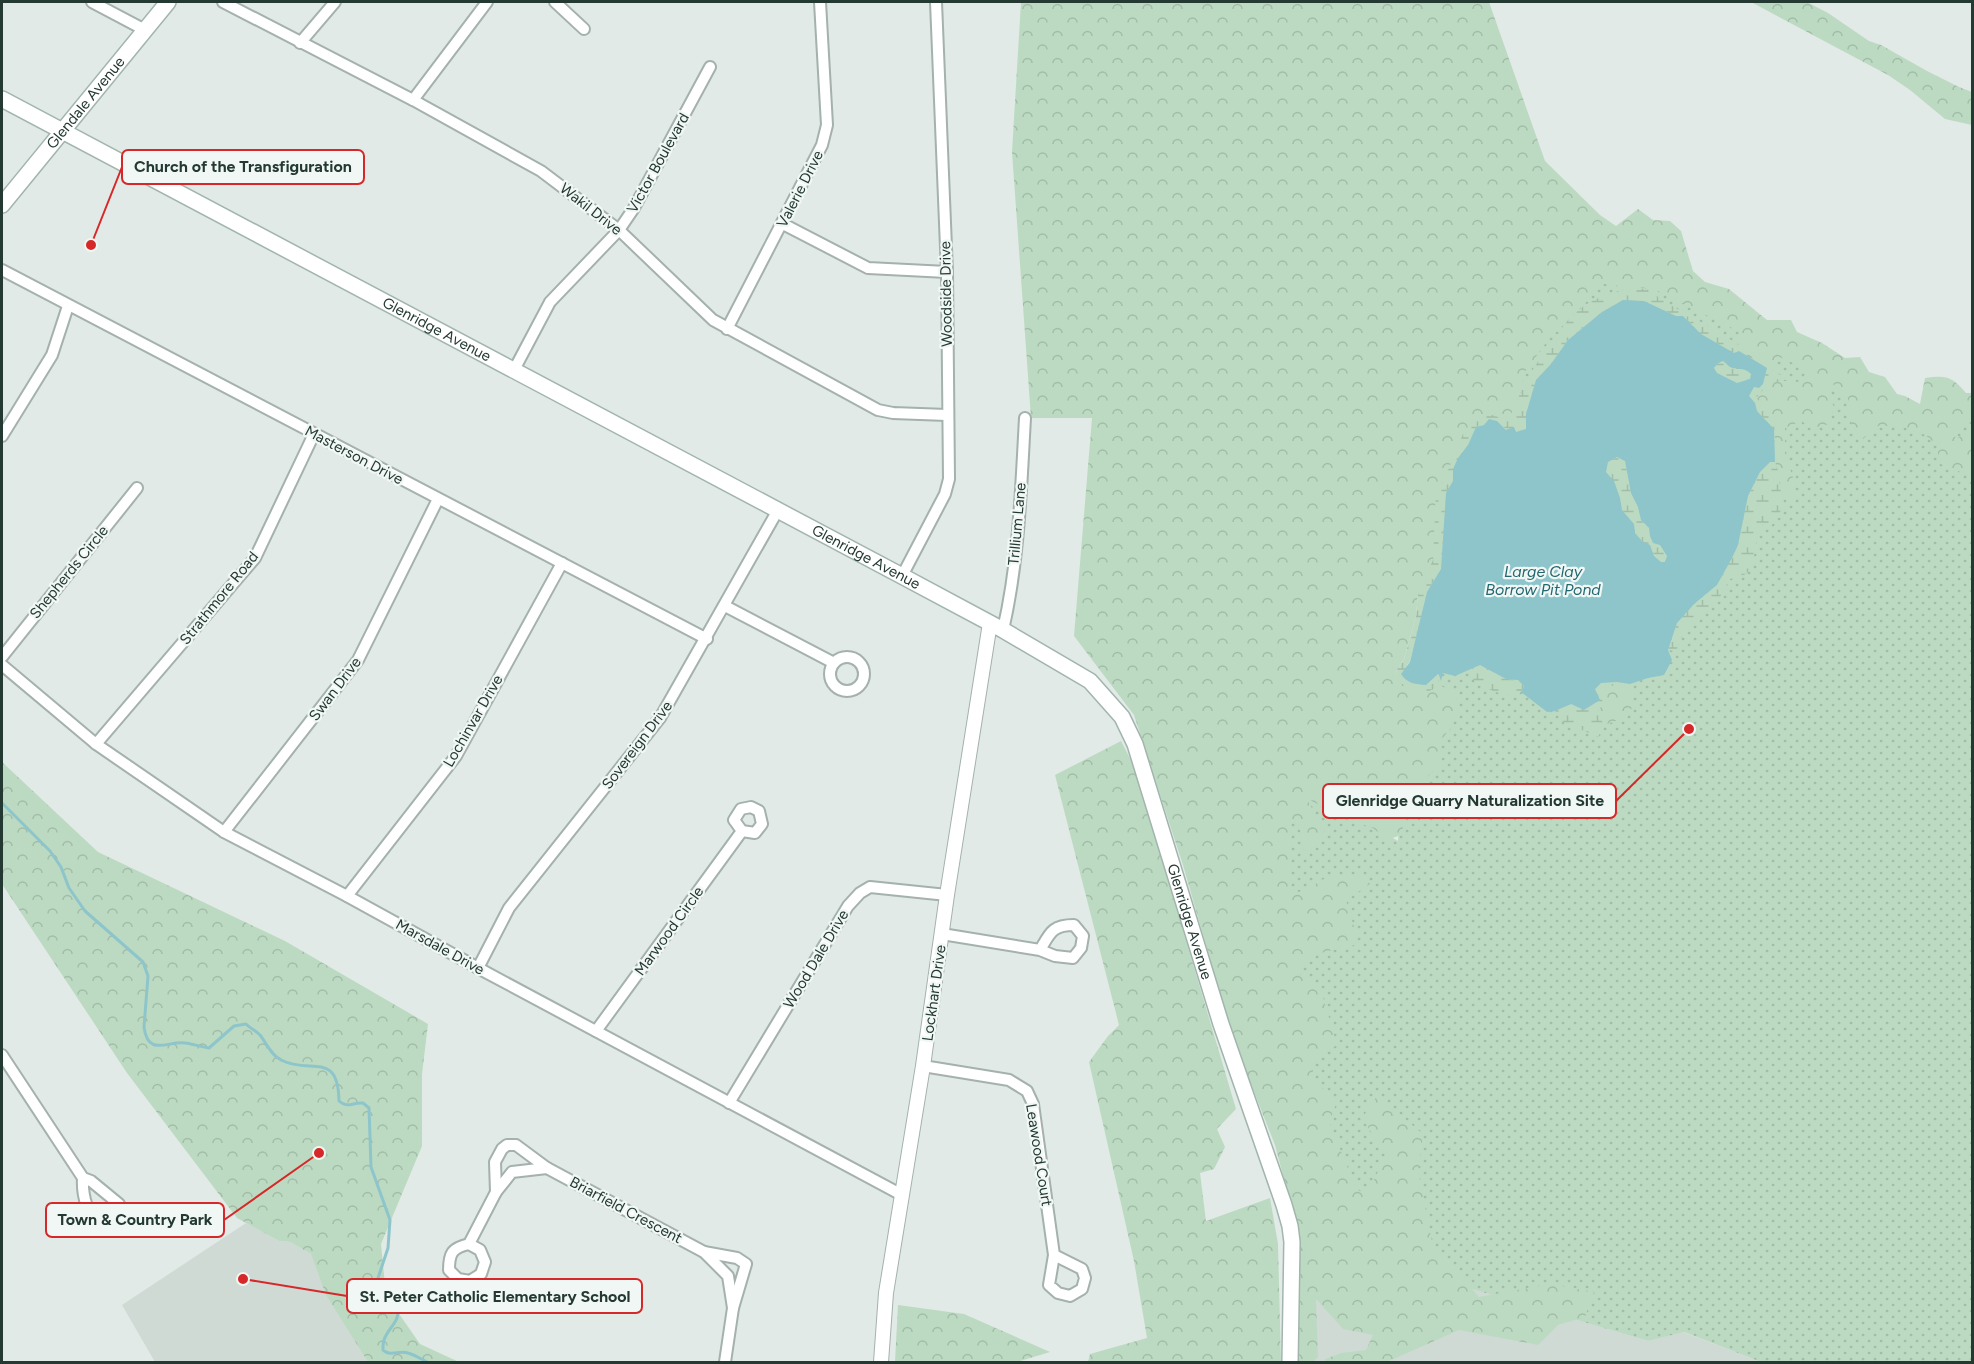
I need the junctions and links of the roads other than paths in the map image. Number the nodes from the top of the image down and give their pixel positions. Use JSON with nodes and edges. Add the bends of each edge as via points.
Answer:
{"nodes":[{"id":1,"x":92,"y":2,"type":"edge"},
{"id":2,"x":168,"y":2,"type":"edge"},
{"id":3,"x":223,"y":2,"type":"edge"},
{"id":4,"x":335,"y":2,"type":"edge"},
{"id":5,"x":487,"y":2,"type":"edge"},
{"id":6,"x":555,"y":2,"type":"edge"},
{"id":7,"x":820,"y":2,"type":"edge"},
{"id":8,"x":936,"y":2,"type":"edge"},
{"id":9,"x":584,"y":29,"type":"dead end"},
{"id":10,"x":145,"y":30,"type":"junction"},
{"id":11,"x":300,"y":43,"type":"junction"},
{"id":12,"x":710,"y":67,"type":"dead end"},
{"id":13,"x":2,"y":99,"type":"edge"},
{"id":14,"x":413,"y":100,"type":"junction"},
{"id":15,"x":63,"y":130,"type":"junction"},
{"id":16,"x":2,"y":205,"type":"edge"},
{"id":17,"x":783,"y":224,"type":"junction"},
{"id":18,"x":619,"y":230,"type":"junction"},
{"id":19,"x":2,"y":270,"type":"edge"},
{"id":20,"x":947,"y":272,"type":"junction"},
{"id":21,"x":68,"y":306,"type":"junction"},
{"id":22,"x":727,"y":329,"type":"junction"},
{"id":23,"x":514,"y":370,"type":"junction"},
{"id":24,"x":947,"y":415,"type":"junction"},
{"id":25,"x":1025,"y":418,"type":"dead end"},
{"id":26,"x":314,"y":434,"type":"junction"},
{"id":27,"x":2,"y":436,"type":"edge"},
{"id":28,"x":136,"y":488,"type":"dead end"},
{"id":29,"x":438,"y":499,"type":"junction"},
{"id":30,"x":778,"y":510,"type":"junction"},
{"id":31,"x":562,"y":563,"type":"junction"},
{"id":32,"x":903,"y":576,"type":"junction"},
{"id":33,"x":725,"y":606,"type":"junction"},
{"id":34,"x":997,"y":627,"type":"junction"},
{"id":35,"x":707,"y":639,"type":"junction"},
{"id":36,"x":2,"y":657,"type":"edge"},
{"id":37,"x":834,"y":663,"type":"dead end"},
{"id":38,"x":2,"y":665,"type":"edge"},
{"id":39,"x":96,"y":744,"type":"junction"},
{"id":40,"x":742,"y":831,"type":"dead end"},
{"id":41,"x":224,"y":832,"type":"junction"},
{"id":42,"x":947,"y":895,"type":"junction"},
{"id":43,"x":347,"y":896,"type":"junction"},
{"id":44,"x":942,"y":934,"type":"junction"},
{"id":45,"x":1040,"y":950,"type":"dead end"},
{"id":46,"x":478,"y":968,"type":"junction"},
{"id":47,"x":596,"y":1031,"type":"junction"},
{"id":48,"x":2,"y":1055,"type":"edge"},
{"id":49,"x":923,"y":1066,"type":"junction"},
{"id":50,"x":729,"y":1103,"type":"junction"},
{"id":51,"x":548,"y":1168,"type":"junction"},
{"id":52,"x":83,"y":1178,"type":"dead end"},
{"id":53,"x":496,"y":1192,"type":"junction"},
{"id":54,"x":902,"y":1195,"type":"junction"},
{"id":55,"x":469,"y":1244,"type":"dead end"},
{"id":56,"x":704,"y":1252,"type":"junction"},
{"id":57,"x":1054,"y":1255,"type":"dead end"},
{"id":58,"x":733,"y":1308,"type":"junction"},
{"id":59,"x":725,"y":1362,"type":"edge"},
{"id":60,"x":881,"y":1362,"type":"edge"},
{"id":61,"x":1290,"y":1362,"type":"edge"}],
"edges":[{"from":1,"to":10,"type":"street"},
{"from":2,"to":10,"type":"main road","name":"Glendale Avenue"},
{"from":3,"to":11,"type":"street","name":"Wakil Drive"},
{"from":4,"to":11,"type":"street"},
{"from":5,"to":14,"type":"street"},
{"from":6,"to":9,"type":"street"},
{"from":7,"to":17,"type":"street","name":"Valerie Drive","via":[[827,125],[822,145]]},
{"from":8,"to":20,"type":"street","name":"Woodside Drive"},
{"from":10,"to":15,"type":"main road","name":"Glendale Avenue"},
{"from":11,"to":14,"type":"street","name":"Wakil Drive"},
{"from":12,"to":18,"type":"street","name":"Victor Boulevard"},
{"from":13,"to":15,"type":"main road","name":"Glenridge Avenue"},
{"from":14,"to":18,"type":"street","name":"Wakil Drive","via":[[541,171]]},
{"from":15,"to":16,"type":"main road","name":"Glendale Avenue"},
{"from":15,"to":23,"type":"main road","name":"Glenridge Avenue"},
{"from":17,"to":20,"type":"street","via":[[868,268]]},
{"from":17,"to":22,"type":"street","name":"Valerie Drive"},
{"from":18,"to":22,"type":"street","name":"Wakil Drive","via":[[713,321]]},
{"from":18,"to":23,"type":"street","name":"Victor Boulevard","via":[[550,302]]},
{"from":19,"to":21,"type":"street","name":"Masterson Drive"},
{"from":20,"to":24,"type":"street","name":"Woodside Drive"},
{"from":21,"to":26,"type":"street","name":"Masterson Drive"},
{"from":21,"to":27,"type":"street","via":[[52,355]]},
{"from":22,"to":24,"type":"street","name":"Wakil Drive","via":[[878,410]]},
{"from":23,"to":30,"type":"main road","name":"Glenridge Avenue"},
{"from":24,"to":32,"type":"street","name":"Woodside Drive","via":[[949,479],[945,494]]},
{"from":25,"to":34,"type":"street","name":"Trillium Lane","via":[[1010,600]]},
{"from":26,"to":29,"type":"street","name":"Masterson Drive"},
{"from":26,"to":39,"type":"street","name":"Strathmore Road","via":[[255,558]]},
{"from":28,"to":36,"type":"street","name":"Shepherds Circle"},
{"from":29,"to":31,"type":"street","name":"Masterson Drive"},
{"from":29,"to":41,"type":"street","name":"Swan Drive","via":[[358,660]]},
{"from":30,"to":32,"type":"main road","name":"Glenridge Avenue"},
{"from":30,"to":33,"type":"street","name":"Sovereign Drive"},
{"from":31,"to":35,"type":"street","name":"Masterson Drive"},
{"from":31,"to":43,"type":"street","name":"Lochinvar Drive","via":[[456,756]]},
{"from":32,"to":34,"type":"main road","name":"Glenridge Avenue"},
{"from":33,"to":35,"type":"street","name":"Sovereign Drive"},
{"from":33,"to":37,"type":"street"},
{"from":34,"to":42,"type":"street","name":"Lockhart Drive"},
{"from":34,"to":61,"type":"main road","name":"Glenridge Avenue","via":[[1090,681],[1122,717],[1135,744],[1221,1024],[1290,1226]]},
{"from":35,"to":46,"type":"street","name":"Sovereign Drive","via":[[660,718],[509,908]]},
{"from":38,"to":39,"type":"street","name":"Marsdale Drive"},
{"from":39,"to":41,"type":"street","name":"Marsdale Drive"},
{"from":40,"to":47,"type":"street","name":"Marwood Circle"},
{"from":41,"to":43,"type":"street","name":"Marsdale Drive"},
{"from":42,"to":44,"type":"street","name":"Lockhart Drive"},
{"from":42,"to":50,"type":"street","name":"Wood Dale Drive","via":[[870,887],[860,893],[848,906]]},
{"from":43,"to":46,"type":"street","name":"Marsdale Drive"},
{"from":44,"to":45,"type":"street"},
{"from":44,"to":49,"type":"street","name":"Lockhart Drive"},
{"from":46,"to":47,"type":"street","name":"Marsdale Drive"},
{"from":47,"to":50,"type":"street","name":"Marsdale Drive"},
{"from":48,"to":52,"type":"street"},
{"from":49,"to":54,"type":"street","name":"Lockhart Drive"},
{"from":49,"to":57,"type":"street","name":"Leawood Court","via":[[1009,1080],[1027,1091],[1033,1104]]},
{"from":50,"to":54,"type":"street","name":"Marsdale Drive"},
{"from":51,"to":53,"type":"street","name":"Briarfield Crescent","via":[[512,1172]]},
{"from":51,"to":53,"type":"street","name":"Briarfield Crescent","via":[[516,1145],[507,1145],[495,1162]]},
{"from":51,"to":56,"type":"street","name":"Briarfield Crescent"},
{"from":53,"to":55,"type":"street","name":"Briarfield Crescent"},
{"from":54,"to":60,"type":"street","name":"Lockhart Drive","via":[[886,1293]]},
{"from":56,"to":58,"type":"street","name":"Briarfield Crescent","via":[[728,1276]]},
{"from":56,"to":58,"type":"street","name":"Briarfield Crescent","via":[[737,1258],[746,1264]]},
{"from":58,"to":59,"type":"street","name":"Briarfield Crescent"}]}
